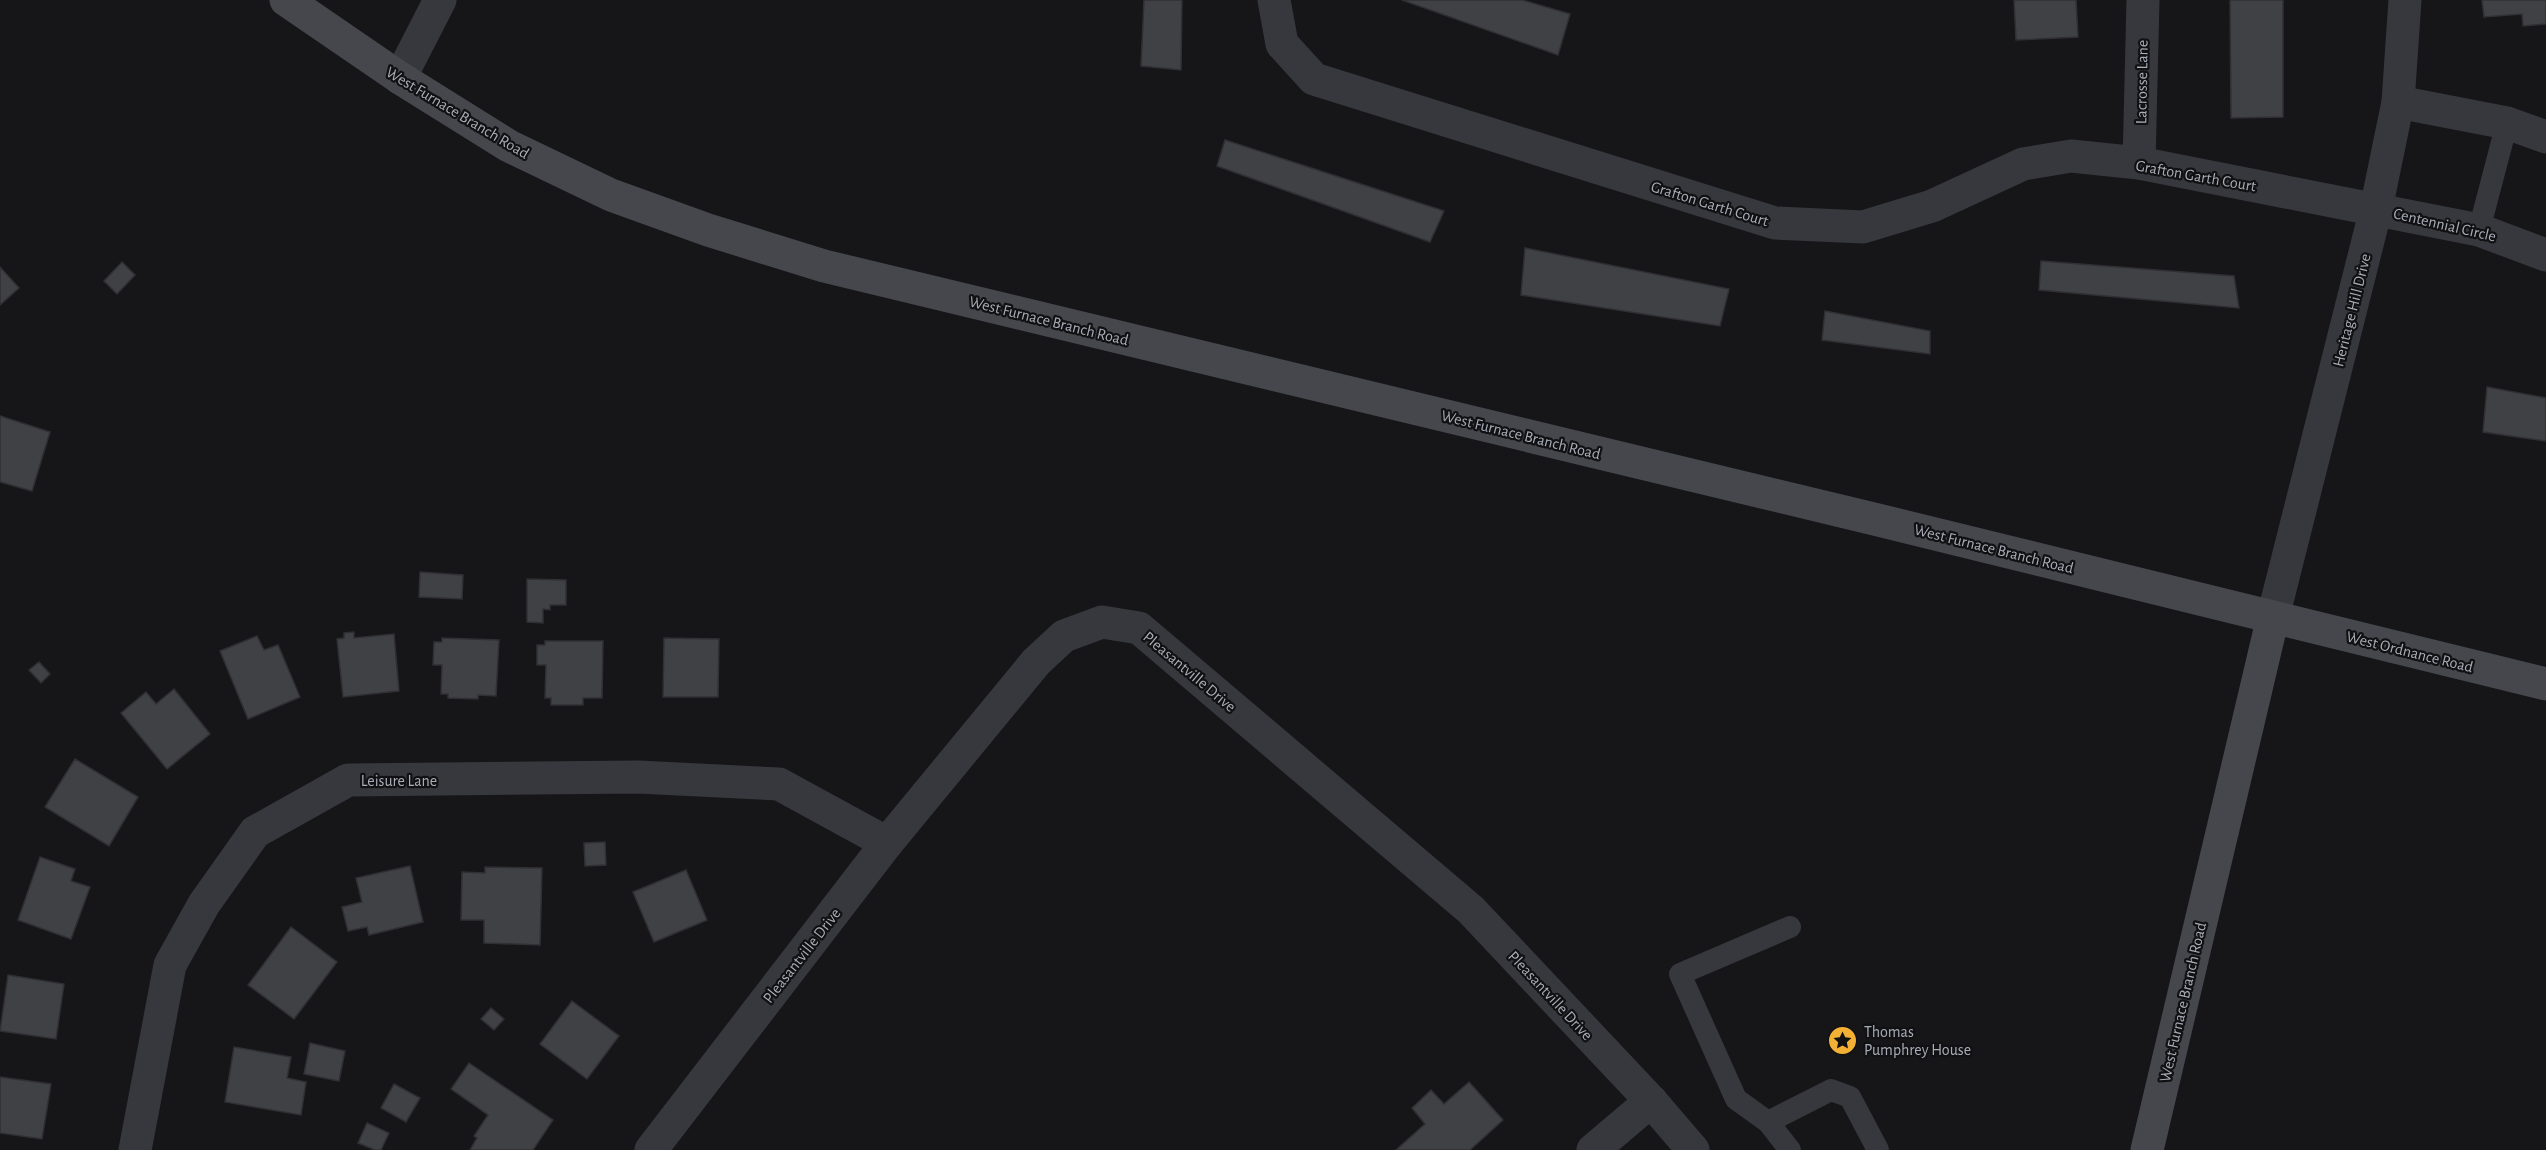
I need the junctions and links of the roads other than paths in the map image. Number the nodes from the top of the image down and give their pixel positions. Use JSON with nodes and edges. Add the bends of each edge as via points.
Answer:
{"nodes":[{"id":1,"x":286,"y":0,"type":"edge"},
{"id":2,"x":440,"y":0,"type":"edge"},
{"id":3,"x":1274,"y":0,"type":"edge"},
{"id":4,"x":2143,"y":0,"type":"edge"},
{"id":5,"x":2405,"y":0,"type":"edge"},
{"id":6,"x":400,"y":78,"type":"junction"},
{"id":7,"x":2398,"y":102,"type":"junction"},
{"id":8,"x":2507,"y":123,"type":"junction"},
{"id":9,"x":2546,"y":137,"type":"edge"},
{"id":10,"x":2139,"y":163,"type":"junction"},
{"id":11,"x":2376,"y":208,"type":"junction"},
{"id":12,"x":2479,"y":230,"type":"junction"},
{"id":13,"x":2546,"y":255,"type":"edge"},
{"id":14,"x":2273,"y":617,"type":"junction"},
{"id":15,"x":2546,"y":684,"type":"edge"},
{"id":16,"x":887,"y":843,"type":"junction"},
{"id":17,"x":1790,"y":927,"type":"dead end"},
{"id":18,"x":1652,"y":1101,"type":"junction"},
{"id":19,"x":1768,"y":1122,"type":"junction"},
{"id":20,"x":135,"y":1150,"type":"edge"},
{"id":21,"x":651,"y":1150,"type":"edge"},
{"id":22,"x":1593,"y":1150,"type":"edge"},
{"id":23,"x":1693,"y":1150,"type":"edge"},
{"id":24,"x":1790,"y":1150,"type":"edge"},
{"id":25,"x":1878,"y":1150,"type":"edge"},
{"id":26,"x":2147,"y":1150,"type":"edge"}],
"edges":[{"from":1,"to":6,"type":"main road","name":"West Furnace Branch Road"},
{"from":2,"to":6,"type":"street"},
{"from":3,"to":10,"type":"street","name":"Grafton Garth Court","via":[[1282,44],[1314,79],[1775,223],[1863,227],[1932,206],[2023,164],[2071,156]]},
{"from":4,"to":10,"type":"street","name":"Lacrosse Lane"},
{"from":5,"to":7,"type":"street","name":"Heritage Hill Drive"},
{"from":6,"to":14,"type":"main road","name":"West Furnace Branch Road","via":[[509,146],[611,195],[824,266]]},
{"from":7,"to":8,"type":"street"},
{"from":7,"to":11,"type":"street","name":"Heritage Hill Drive"},
{"from":8,"to":9,"type":"street"},
{"from":8,"to":12,"type":"lane"},
{"from":10,"to":11,"type":"street","name":"Grafton Garth Court"},
{"from":11,"to":12,"type":"street","name":"Centennial Circle"},
{"from":11,"to":14,"type":"street","name":"Heritage Hill Drive"},
{"from":12,"to":13,"type":"street","name":"Centennial Circle"},
{"from":14,"to":15,"type":"main road","name":"West Ordnance Road"},
{"from":14,"to":26,"type":"main road","name":"West Furnace Branch Road"},
{"from":16,"to":18,"type":"street","name":"Pleasantville Drive","via":[[1036,663],[1064,636],[1102,622],[1139,628],[1471,910]]},
{"from":16,"to":20,"type":"street","name":"Leisure Lane","via":[[779,784],[638,777],[348,780],[255,832],[204,904],[170,965]]},
{"from":16,"to":21,"type":"street","name":"Pleasantville Drive"},
{"from":17,"to":19,"type":"lane","via":[[1680,974],[1736,1099]]},
{"from":18,"to":22,"type":"street"},
{"from":18,"to":23,"type":"street","name":"Pleasantville Drive"},
{"from":19,"to":24,"type":"lane"},
{"from":19,"to":25,"type":"lane","via":[[1831,1090],[1850,1097]]}]}
